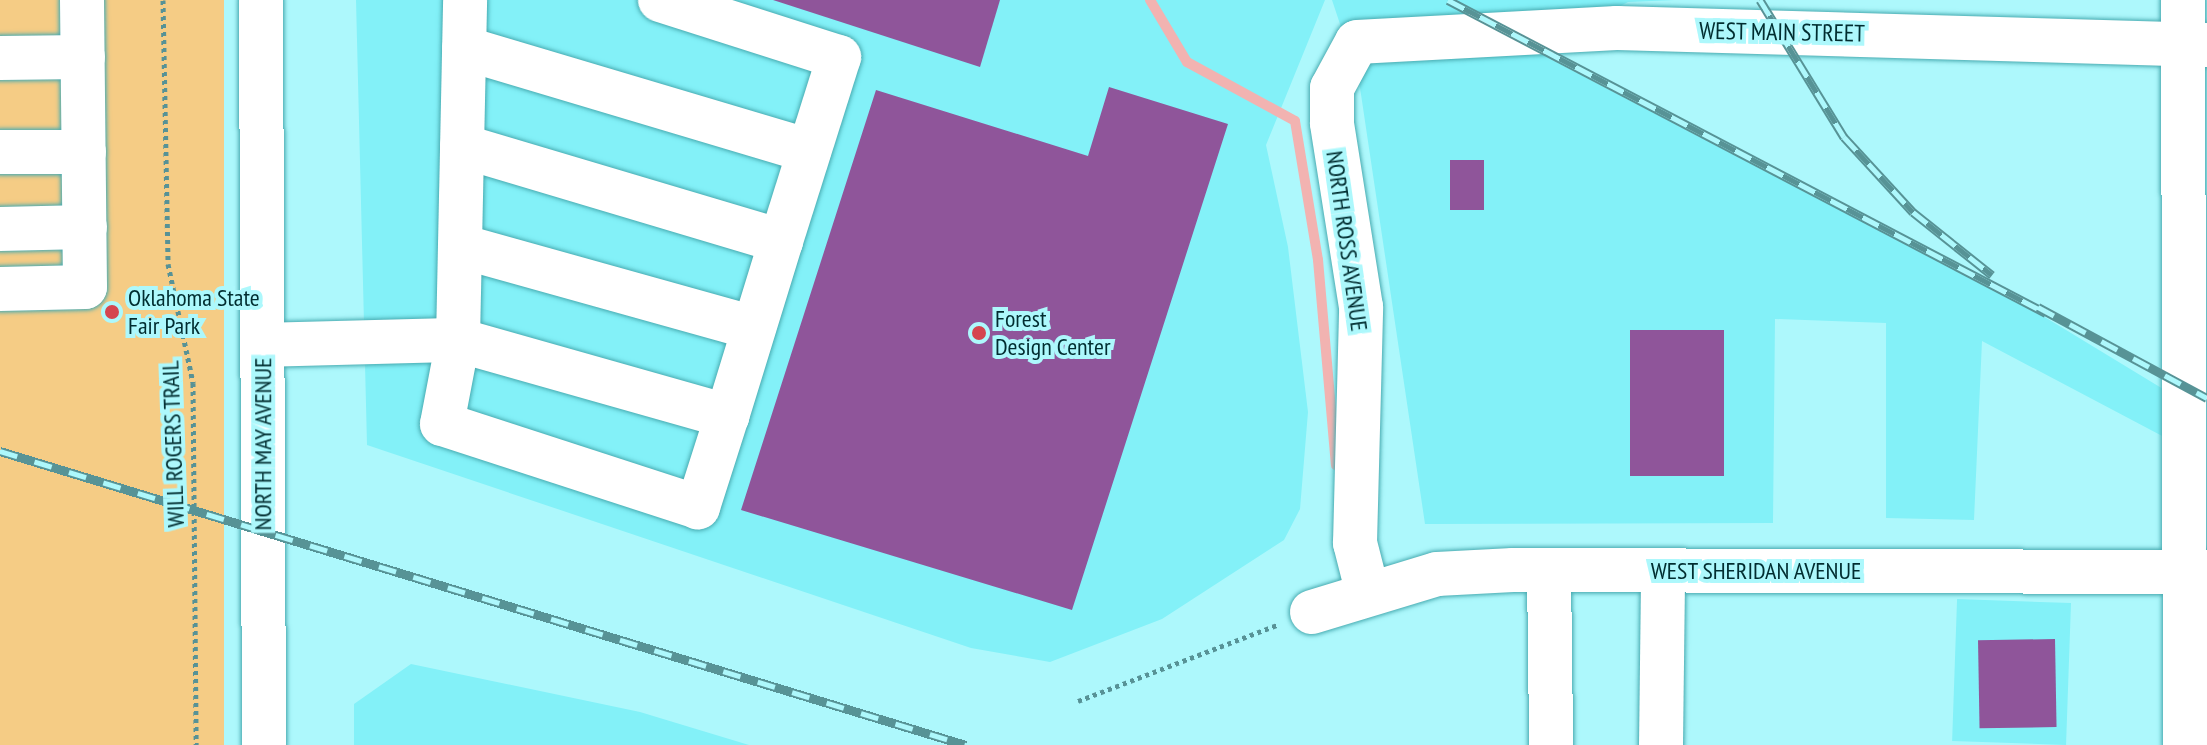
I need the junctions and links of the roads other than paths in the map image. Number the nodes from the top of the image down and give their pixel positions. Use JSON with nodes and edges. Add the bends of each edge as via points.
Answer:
{"nodes":[{"id":1,"x":82,"y":0,"type":"edge"},
{"id":2,"x":261,"y":0,"type":"edge"},
{"id":3,"x":465,"y":0,"type":"edge"},
{"id":4,"x":660,"y":0,"type":"edge"},
{"id":5,"x":2183,"y":0,"type":"edge"},
{"id":6,"x":1357,"y":42,"type":"joint"},
{"id":7,"x":2196,"y":44,"type":"edge"},
{"id":8,"x":464,"y":48,"type":"junction"},
{"id":9,"x":83,"y":57,"type":"junction"},
{"id":10,"x":0,"y":58,"type":"edge"},
{"id":11,"x":462,"y":146,"type":"junction"},
{"id":12,"x":809,"y":151,"type":"junction"},
{"id":13,"x":0,"y":152,"type":"edge"},
{"id":14,"x":84,"y":152,"type":"junction"},
{"id":15,"x":85,"y":227,"type":"junction"},
{"id":16,"x":0,"y":229,"type":"edge"},
{"id":17,"x":781,"y":241,"type":"junction"},
{"id":18,"x":460,"y":246,"type":"junction"},
{"id":19,"x":0,"y":289,"type":"edge"},
{"id":20,"x":754,"y":328,"type":"junction"},
{"id":21,"x":458,"y":340,"type":"junction"},
{"id":22,"x":263,"y":345,"type":"junction"},
{"id":23,"x":727,"y":416,"type":"junction"},
{"id":24,"x":1549,"y":570,"type":"junction"},
{"id":25,"x":1663,"y":571,"type":"junction"},
{"id":26,"x":2197,"y":572,"type":"edge"},
{"id":27,"x":1367,"y":590,"type":"junction"},
{"id":28,"x":1312,"y":612,"type":"road end"},
{"id":29,"x":264,"y":745,"type":"edge"},
{"id":30,"x":1551,"y":745,"type":"edge"},
{"id":31,"x":1661,"y":745,"type":"edge"},
{"id":32,"x":2185,"y":745,"type":"edge"}],
"edges":[{"from":1,"to":9,"type":"street"},
{"from":2,"to":22,"type":"street","name":"NORTH MAY AVENUE"},
{"from":3,"to":8,"type":"street"},
{"from":4,"to":12,"type":"street","via":[[839,57]]},
{"from":5,"to":7,"type":"street"},
{"from":6,"to":7,"type":"street","name":"WEST MAIN STREET","via":[[1617,28]]},
{"from":6,"to":27,"type":"street","name":"NORTH ROSS AVENUE","via":[[1332,88],[1332,123],[1361,307],[1355,543]]},
{"from":7,"to":26,"type":"street"},
{"from":8,"to":11,"type":"street"},
{"from":8,"to":12,"type":"street"},
{"from":9,"to":10,"type":"street"},
{"from":9,"to":14,"type":"street"},
{"from":11,"to":17,"type":"street"},
{"from":11,"to":18,"type":"street"},
{"from":12,"to":17,"type":"street"},
{"from":13,"to":14,"type":"street"},
{"from":14,"to":15,"type":"street"},
{"from":15,"to":16,"type":"street"},
{"from":15,"to":19,"type":"street","via":[[85,287]]},
{"from":17,"to":20,"type":"street"},
{"from":18,"to":20,"type":"street"},
{"from":18,"to":21,"type":"street"},
{"from":20,"to":23,"type":"street"},
{"from":21,"to":22,"type":"street"},
{"from":21,"to":23,"type":"street"},
{"from":21,"to":23,"type":"street","via":[[442,424],[698,507]]},
{"from":22,"to":29,"type":"street","name":"NORTH MAY AVENUE"},
{"from":24,"to":25,"type":"street","name":"WEST SHERIDAN AVENUE"},
{"from":24,"to":27,"type":"street","name":"WEST SHERIDAN AVENUE","via":[[1437,574]]},
{"from":24,"to":30,"type":"street"},
{"from":25,"to":26,"type":"street","name":"WEST SHERIDAN AVENUE"},
{"from":25,"to":31,"type":"street"},
{"from":26,"to":32,"type":"street"},
{"from":27,"to":28,"type":"street","name":"WEST SHERIDAN AVENUE"}]}
